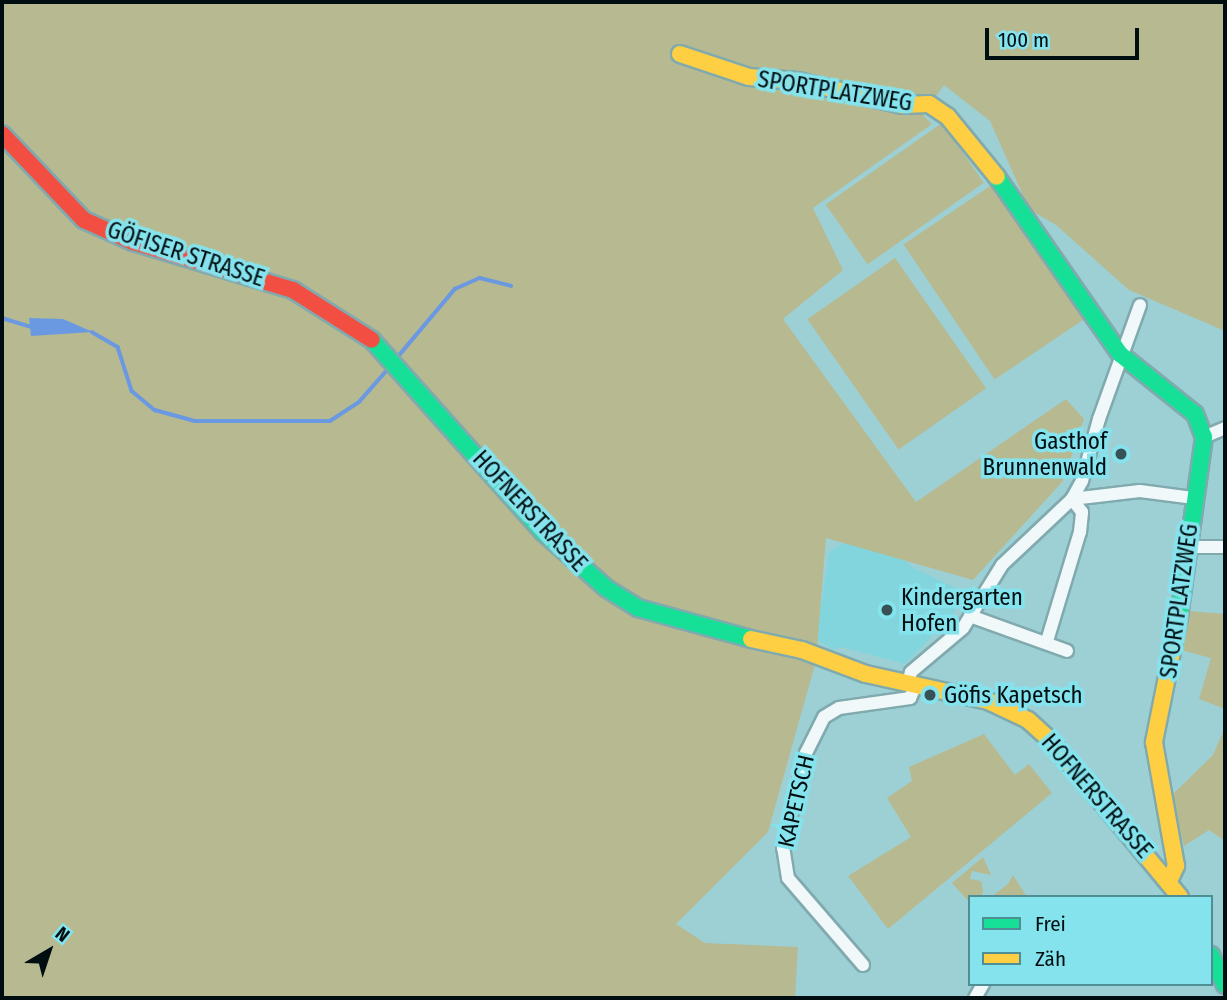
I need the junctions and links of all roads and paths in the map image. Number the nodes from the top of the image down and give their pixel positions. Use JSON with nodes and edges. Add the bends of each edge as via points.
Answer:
{"nodes":[{"id":1,"x":680,"y":54,"type":"dead end"},
{"id":2,"x":2,"y":134,"type":"edge"},
{"id":3,"x":1140,"y":304,"type":"dead end"},
{"id":4,"x":387,"y":354,"type":"joint"},
{"id":5,"x":1120,"y":354,"type":"junction"},
{"id":6,"x":1225,"y":428,"type":"edge"},
{"id":7,"x":1204,"y":437,"type":"junction"},
{"id":8,"x":1193,"y":498,"type":"junction"},
{"id":9,"x":1072,"y":499,"type":"junction"},
{"id":10,"x":1189,"y":547,"type":"junction"},
{"id":11,"x":1225,"y":547,"type":"edge"},
{"id":12,"x":970,"y":616,"type":"junction"},
{"id":13,"x":1047,"y":641,"type":"junction"},
{"id":14,"x":1068,"y":650,"type":"dead end"},
{"id":15,"x":912,"y":684,"type":"junction"},
{"id":16,"x":1169,"y":881,"type":"junction"},
{"id":17,"x":1179,"y":895,"type":"edge"},
{"id":18,"x":1213,"y":959,"type":"edge"},
{"id":19,"x":863,"y":965,"type":"dead end"},
{"id":20,"x":1225,"y":985,"type":"edge"}],
"edges":[{"from":1,"to":5,"type":"main road","name":"SPORTPLATZWEG","via":[[749,77],[798,81],[902,106],[929,104],[948,117],[998,178]]},
{"from":2,"to":4,"type":"main road","name":"GÖFISER STRASSE","via":[[84,220],[133,242],[293,290],[364,331]]},
{"from":3,"to":5,"type":"street"},
{"from":4,"to":15,"type":"main road","name":"HOFNERSTRASSE","via":[[543,532],[606,588],[671,621],[783,647],[817,664]]},
{"from":5,"to":7,"type":"main road","name":"SPORTPLATZWEG","via":[[1184,402],[1199,421]]},
{"from":5,"to":9,"type":"street","via":[[1083,481]]},
{"from":6,"to":7,"type":"street"},
{"from":7,"to":8,"type":"main road","name":"SPORTPLATZWEG"},
{"from":8,"to":9,"type":"street","via":[[1140,491]]},
{"from":8,"to":10,"type":"main road","name":"SPORTPLATZWEG"},
{"from":9,"to":12,"type":"street","via":[[1002,565]]},
{"from":9,"to":13,"type":"street","via":[[1082,512],[1080,533]]},
{"from":10,"to":11,"type":"street"},
{"from":10,"to":16,"type":"main road","name":"SPORTPLATZWEG","via":[[1173,656],[1154,742],[1176,866]]},
{"from":12,"to":13,"type":"street"},
{"from":12,"to":15,"type":"street","via":[[952,640],[911,672]]},
{"from":13,"to":14,"type":"street"},
{"from":15,"to":16,"type":"main road","name":"HOFNERSTRASSE","via":[[988,701],[1028,720]]},
{"from":15,"to":19,"type":"street","name":"KAPETSCH","via":[[910,698],[839,708],[824,717],[806,753],[783,848],[783,863],[792,884]]},
{"from":16,"to":17,"type":"main road","name":"HOFNERSTRASSE"},
{"from":18,"to":20,"type":"main road"}]}
